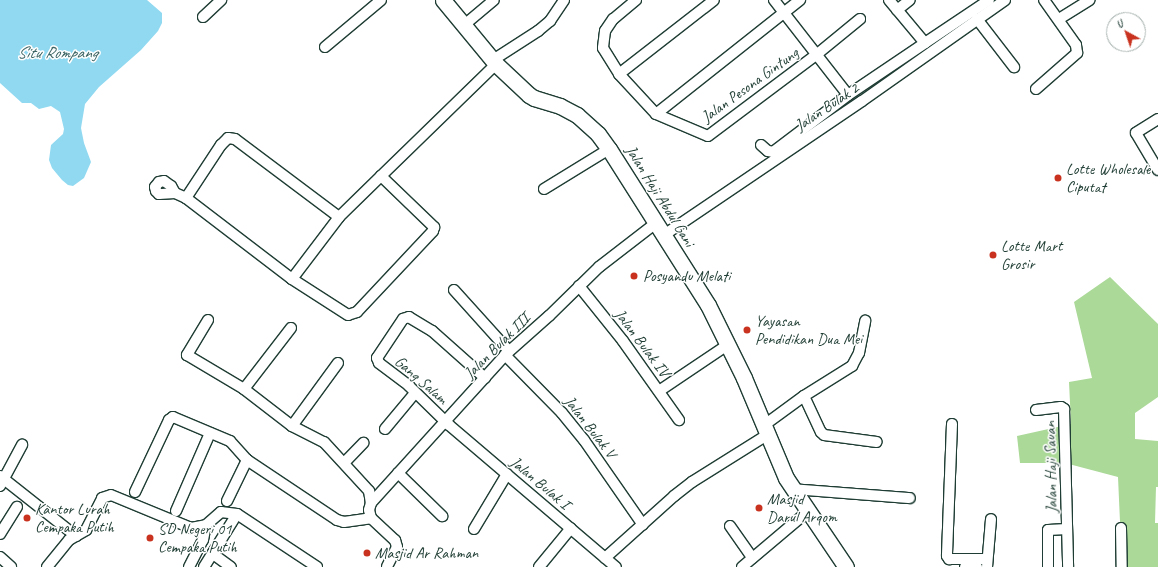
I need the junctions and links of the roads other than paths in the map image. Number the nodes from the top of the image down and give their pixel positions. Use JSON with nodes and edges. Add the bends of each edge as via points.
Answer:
{"nodes":[{"id":1,"x":220,"y":0,"type":"edge"},
{"id":2,"x":380,"y":0,"type":"edge"},
{"id":3,"x":443,"y":0,"type":"edge"},
{"id":4,"x":494,"y":0,"type":"edge"},
{"id":5,"x":564,"y":0,"type":"edge"},
{"id":6,"x":636,"y":0,"type":"edge"},
{"id":7,"x":714,"y":0,"type":"edge"},
{"id":8,"x":774,"y":0,"type":"edge"},
{"id":9,"x":800,"y":0,"type":"edge"},
{"id":10,"x":888,"y":0,"type":"edge"},
{"id":11,"x":910,"y":0,"type":"edge"},
{"id":12,"x":988,"y":0,"type":"edge"},
{"id":13,"x":1005,"y":0,"type":"edge"},
{"id":14,"x":1044,"y":0,"type":"edge"},
{"id":15,"x":1089,"y":0,"type":"edge"},
{"id":16,"x":897,"y":10,"type":"junction"},
{"id":17,"x":784,"y":13,"type":"junction"},
{"id":18,"x":203,"y":17,"type":"dead end"},
{"id":19,"x":860,"y":19,"type":"dead end"},
{"id":20,"x":977,"y":19,"type":"junction"},
{"id":21,"x":1059,"y":19,"type":"junction"},
{"id":22,"x":463,"y":26,"type":"junction"},
{"id":23,"x":925,"y":43,"type":"junction"},
{"id":24,"x":325,"y":47,"type":"dead end"},
{"id":25,"x":816,"y":54,"type":"junction"},
{"id":26,"x":494,"y":62,"type":"junction"},
{"id":27,"x":1014,"y":67,"type":"dead end"},
{"id":28,"x":619,"y":74,"type":"junction"},
{"id":29,"x":1036,"y":89,"type":"dead end"},
{"id":30,"x":848,"y":95,"type":"junction"},
{"id":31,"x":656,"y":114,"type":"junction"},
{"id":32,"x":1158,"y":119,"type":"edge"},
{"id":33,"x":761,"y":145,"type":"dead end"},
{"id":34,"x":609,"y":148,"type":"junction"},
{"id":35,"x":1158,"y":170,"type":"edge"},
{"id":36,"x":381,"y":176,"type":"junction"},
{"id":37,"x":544,"y":189,"type":"dead end"},
{"id":38,"x":175,"y":193,"type":"dead end"},
{"id":39,"x":186,"y":198,"type":"junction"},
{"id":40,"x":339,"y":217,"type":"junction"},
{"id":41,"x":660,"y":229,"type":"junction"},
{"id":42,"x":292,"y":279,"type":"junction"},
{"id":43,"x":579,"y":286,"type":"junction"},
{"id":44,"x":454,"y":290,"type":"dead end"},
{"id":45,"x":208,"y":320,"type":"dead end"},
{"id":46,"x":865,"y":321,"type":"dead end"},
{"id":47,"x":291,"y":328,"type":"dead end"},
{"id":48,"x":729,"y":344,"type":"junction"},
{"id":49,"x":507,"y":353,"type":"junction"},
{"id":50,"x":338,"y":363,"type":"dead end"},
{"id":51,"x":485,"y":378,"type":"junction"},
{"id":52,"x":244,"y":388,"type":"junction"},
{"id":53,"x":659,"y":391,"type":"junction"},
{"id":54,"x":415,"y":393,"type":"junction"},
{"id":55,"x":804,"y":396,"type":"junction"},
{"id":56,"x":1036,"y":410,"type":"dead end"},
{"id":57,"x":679,"y":420,"type":"dead end"},
{"id":58,"x":445,"y":421,"type":"junction"},
{"id":59,"x":952,"y":424,"type":"dead end"},
{"id":60,"x":292,"y":426,"type":"junction"},
{"id":61,"x":385,"y":429,"type":"dead end"},
{"id":62,"x":765,"y":431,"type":"junction"},
{"id":63,"x":210,"y":434,"type":"junction"},
{"id":64,"x":877,"y":442,"type":"dead end"},
{"id":65,"x":363,"y":443,"type":"dead end"},
{"id":66,"x":22,"y":444,"type":"dead end"},
{"id":67,"x":247,"y":460,"type":"junction"},
{"id":68,"x":344,"y":462,"type":"junction"},
{"id":69,"x":398,"y":473,"type":"junction"},
{"id":70,"x":507,"y":474,"type":"junction"},
{"id":71,"x":1,"y":481,"type":"edge"},
{"id":72,"x":792,"y":489,"type":"junction"},
{"id":73,"x":135,"y":492,"type":"dead end"},
{"id":74,"x":910,"y":498,"type":"dead end"},
{"id":75,"x":227,"y":501,"type":"dead end"},
{"id":76,"x":371,"y":503,"type":"junction"},
{"id":77,"x":17,"y":507,"type":"dead end"},
{"id":78,"x":176,"y":510,"type":"dead end"},
{"id":79,"x":807,"y":512,"type":"junction"},
{"id":80,"x":237,"y":514,"type":"junction"},
{"id":81,"x":442,"y":516,"type":"dead end"},
{"id":82,"x":371,"y":518,"type":"junction"},
{"id":83,"x":990,"y":519,"type":"dead end"},
{"id":84,"x":206,"y":525,"type":"junction"},
{"id":85,"x":643,"y":525,"type":"junction"},
{"id":86,"x":730,"y":526,"type":"dead end"},
{"id":87,"x":571,"y":528,"type":"junction"},
{"id":88,"x":1121,"y":528,"type":"dead end"},
{"id":89,"x":474,"y":529,"type":"dead end"},
{"id":90,"x":1067,"y":529,"type":"junction"},
{"id":91,"x":0,"y":534,"type":"edge"},
{"id":92,"x":76,"y":536,"type":"junction"},
{"id":93,"x":213,"y":554,"type":"junction"},
{"id":94,"x":0,"y":557,"type":"edge"},
{"id":95,"x":605,"y":558,"type":"junction"},
{"id":96,"x":986,"y":563,"type":"edge"},
{"id":97,"x":747,"y":564,"type":"edge"},
{"id":98,"x":11,"y":567,"type":"edge"},
{"id":99,"x":47,"y":567,"type":"edge"},
{"id":100,"x":189,"y":567,"type":"edge"},
{"id":101,"x":204,"y":567,"type":"edge"},
{"id":102,"x":231,"y":567,"type":"edge"},
{"id":103,"x":317,"y":567,"type":"edge"},
{"id":104,"x":387,"y":567,"type":"edge"},
{"id":105,"x":539,"y":567,"type":"edge"},
{"id":106,"x":616,"y":567,"type":"edge"},
{"id":107,"x":846,"y":567,"type":"edge"},
{"id":108,"x":965,"y":567,"type":"edge"},
{"id":109,"x":977,"y":567,"type":"edge"},
{"id":110,"x":1048,"y":567,"type":"edge"},
{"id":111,"x":1068,"y":567,"type":"edge"},
{"id":112,"x":1122,"y":567,"type":"edge"}],
"edges":[{"from":1,"to":18,"type":"street"},
{"from":2,"to":24,"type":"street"},
{"from":3,"to":22,"type":"street","name":"Jalan Haji Abdul Gani"},
{"from":4,"to":22,"type":"street"},
{"from":5,"to":26,"type":"street","via":[[550,21]]},
{"from":6,"to":28,"type":"street","name":"Jalan Pesona Gintung","via":[[613,19],[605,31],[602,48]]},
{"from":7,"to":28,"type":"street"},
{"from":8,"to":17,"type":"street","name":"Jalan Pesona Gintung"},
{"from":9,"to":17,"type":"street","name":"Jalan Pesona Gintung"},
{"from":10,"to":16,"type":"street"},
{"from":11,"to":16,"type":"street"},
{"from":12,"to":23,"type":"street"},
{"from":13,"to":20,"type":"street","name":"Jalan Bulak 2"},
{"from":14,"to":21,"type":"street"},
{"from":15,"to":21,"type":"street"},
{"from":16,"to":23,"type":"street"},
{"from":17,"to":25,"type":"street","name":"Jalan Pesona Gintung"},
{"from":17,"to":31,"type":"street","name":"Jalan Pesona Gintung"},
{"from":19,"to":25,"type":"street","name":"Jalan Pesona Gintung"},
{"from":20,"to":27,"type":"street"},
{"from":20,"to":41,"type":"street","name":"Jalan Bulak 2","via":[[862,101]]},
{"from":21,"to":29,"type":"street","via":[[1076,45],[1078,53]]},
{"from":22,"to":26,"type":"street","name":"Jalan Haji Abdul Gani"},
{"from":23,"to":30,"type":"street"},
{"from":25,"to":30,"type":"street","name":"Jalan Pesona Gintung"},
{"from":25,"to":31,"type":"street","name":"Jalan Pesona Gintung","via":[[708,136]]},
{"from":26,"to":34,"type":"street","name":"Jalan Haji Abdul Gani","via":[[534,98],[560,106],[577,115]]},
{"from":26,"to":36,"type":"street"},
{"from":28,"to":31,"type":"street","name":"Jalan Pesona Gintung"},
{"from":30,"to":33,"type":"street","via":[[773,152]]},
{"from":32,"to":35,"type":"street","via":[[1136,132]]},
{"from":34,"to":37,"type":"street"},
{"from":34,"to":41,"type":"street","name":"Jalan Haji Abdul Gani"},
{"from":36,"to":40,"type":"street"},
{"from":36,"to":42,"type":"street","via":[[433,225],[432,231],[350,316]]},
{"from":38,"to":39,"type":"street"},
{"from":39,"to":40,"type":"street","via":[[221,145],[228,138],[232,138]]},
{"from":39,"to":42,"type":"street"},
{"from":40,"to":42,"type":"street"},
{"from":41,"to":43,"type":"street","name":"Jalan Bulak III","via":[[599,267]]},
{"from":41,"to":48,"type":"street","name":"Jalan Haji Abdul Gani","via":[[708,305]]},
{"from":43,"to":49,"type":"street","name":"Jalan Bulak III"},
{"from":43,"to":53,"type":"street","name":"Jalan Bulak IV"},
{"from":44,"to":49,"type":"street","name":"Jalan Bulak V"},
{"from":45,"to":52,"type":"street","via":[[187,354]]},
{"from":46,"to":55,"type":"street","via":[[857,360],[852,366]]},
{"from":47,"to":52,"type":"street"},
{"from":48,"to":53,"type":"street"},
{"from":48,"to":62,"type":"street","name":"Jalan Haji Abdul Gani"},
{"from":49,"to":51,"type":"street","name":"Jalan Bulak III"},
{"from":49,"to":85,"type":"street","name":"Jalan Bulak V","via":[[584,440]]},
{"from":50,"to":60,"type":"street"},
{"from":51,"to":54,"type":"street","name":"Gang Salam","via":[[432,331],[409,317],[403,319],[378,354],[377,361]]},
{"from":51,"to":58,"type":"street","name":"Jalan Bulak III"},
{"from":52,"to":60,"type":"street"},
{"from":53,"to":57,"type":"street","name":"Jalan Bulak IV"},
{"from":54,"to":58,"type":"street","name":"Gang Salam"},
{"from":54,"to":61,"type":"street"},
{"from":55,"to":62,"type":"street"},
{"from":55,"to":64,"type":"street","via":[[824,435]]},
{"from":56,"to":90,"type":"street","name":"Jalan Haji Sauan","via":[[1061,407],[1064,409]]},
{"from":58,"to":69,"type":"street","name":"Jalan Bulak III"},
{"from":58,"to":70,"type":"street","name":"Jalan Bulak I"},
{"from":59,"to":96,"type":"street","via":[[947,556],[949,559]]},
{"from":60,"to":68,"type":"street","via":[[324,442]]},
{"from":62,"to":72,"type":"street","name":"Jalan Haji Abdul Gani"},
{"from":62,"to":85,"type":"street","via":[[692,482]]},
{"from":63,"to":67,"type":"street","via":[[230,441]]},
{"from":63,"to":73,"type":"street","via":[[173,417],[170,418]]},
{"from":63,"to":78,"type":"street"},
{"from":65,"to":68,"type":"street"},
{"from":66,"to":71,"type":"street"},
{"from":67,"to":75,"type":"street"},
{"from":67,"to":82,"type":"street","via":[[337,520],[344,522]]},
{"from":68,"to":76,"type":"street","via":[[369,491]]},
{"from":69,"to":76,"type":"street","name":"Jalan Bulak III"},
{"from":69,"to":81,"type":"street"},
{"from":70,"to":87,"type":"street","name":"Jalan Bulak I"},
{"from":70,"to":89,"type":"street"},
{"from":71,"to":92,"type":"street"},
{"from":72,"to":74,"type":"street"},
{"from":72,"to":79,"type":"street","name":"Jalan Haji Abdul Gani"},
{"from":76,"to":82,"type":"street"},
{"from":77,"to":91,"type":"street"},
{"from":79,"to":97,"type":"street"},
{"from":79,"to":107,"type":"street","name":"Jalan Haji Abdul Gani"},
{"from":80,"to":84,"type":"street","via":[[221,512]]},
{"from":80,"to":93,"type":"street"},
{"from":80,"to":103,"type":"street"},
{"from":82,"to":104,"type":"street","via":[[395,540],[397,547]]},
{"from":83,"to":96,"type":"street"},
{"from":84,"to":92,"type":"street","via":[[187,527],[111,495],[102,498],[86,530]]},
{"from":84,"to":100,"type":"street","via":[[203,540]]},
{"from":85,"to":95,"type":"street"},
{"from":86,"to":97,"type":"street"},
{"from":87,"to":95,"type":"street","name":"Jalan Bulak I"},
{"from":87,"to":105,"type":"street"},
{"from":88,"to":112,"type":"street"},
{"from":90,"to":110,"type":"street","name":"Jalan Haji Sauan","via":[[1048,530]]},
{"from":90,"to":111,"type":"street","name":"Jalan Haji Sauan"},
{"from":92,"to":99,"type":"street","via":[[69,540]]},
{"from":93,"to":101,"type":"street"},
{"from":93,"to":102,"type":"street"},
{"from":94,"to":98,"type":"street"},
{"from":95,"to":106,"type":"street","name":"Jalan Bulak I"},
{"from":108,"to":109,"type":"street"}]}
